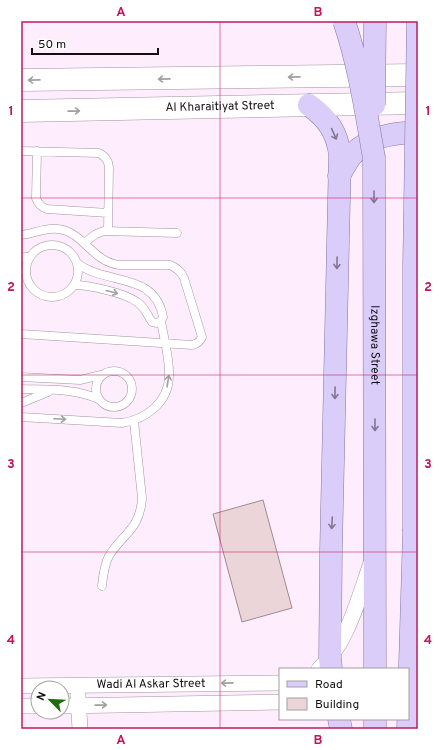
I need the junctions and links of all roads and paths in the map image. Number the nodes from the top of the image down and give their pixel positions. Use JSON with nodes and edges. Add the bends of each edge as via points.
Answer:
{"nodes":[{"id":1,"x":344,"y":21,"type":"edge"},
{"id":2,"x":375,"y":21,"type":"edge"},
{"id":3,"x":418,"y":21,"type":"edge"},
{"id":4,"x":418,"y":75,"type":"edge"},
{"id":5,"x":21,"y":80,"type":"edge"},
{"id":6,"x":418,"y":103,"type":"edge"},
{"id":7,"x":309,"y":105,"type":"junction"},
{"id":8,"x":21,"y":111,"type":"edge"},
{"id":9,"x":418,"y":133,"type":"edge"},
{"id":10,"x":21,"y":151,"type":"edge"},
{"id":11,"x":37,"y":151,"type":"junction"},
{"id":12,"x":374,"y":158,"type":"junction"},
{"id":13,"x":339,"y":176,"type":"junction"},
{"id":14,"x":108,"y":213,"type":"junction"},
{"id":15,"x":108,"y":231,"type":"junction"},
{"id":16,"x":177,"y":233,"type":"dead end"},
{"id":17,"x":21,"y":235,"type":"edge"},
{"id":18,"x":84,"y":243,"type":"junction"},
{"id":19,"x":31,"y":256,"type":"junction"},
{"id":20,"x":21,"y":258,"type":"edge"},
{"id":21,"x":77,"y":263,"type":"junction"},
{"id":22,"x":21,"y":283,"type":"edge"},
{"id":23,"x":74,"y":285,"type":"junction"},
{"id":24,"x":32,"y":287,"type":"junction"},
{"id":25,"x":161,"y":321,"type":"junction"},
{"id":26,"x":21,"y":334,"type":"edge"},
{"id":27,"x":165,"y":342,"type":"junction"},
{"id":28,"x":101,"y":375,"type":"junction"},
{"id":29,"x":21,"y":377,"type":"edge"},
{"id":30,"x":21,"y":389,"type":"edge"},
{"id":31,"x":52,"y":391,"type":"junction"},
{"id":32,"x":98,"y":399,"type":"junction"},
{"id":33,"x":21,"y":403,"type":"edge"},
{"id":34,"x":21,"y":417,"type":"edge"},
{"id":35,"x":134,"y":421,"type":"junction"},
{"id":36,"x":376,"y":549,"type":"junction"},
{"id":37,"x":102,"y":586,"type":"dead end"},
{"id":38,"x":327,"y":665,"type":"edge"},
{"id":39,"x":375,"y":668,"type":"edge"},
{"id":40,"x":279,"y":683,"type":"edge"},
{"id":41,"x":78,"y":685,"type":"junction"},
{"id":42,"x":21,"y":686,"type":"edge"},
{"id":43,"x":247,"y":693,"type":"junction"},
{"id":44,"x":409,"y":696,"type":"edge"},
{"id":45,"x":279,"y":702,"type":"edge"},
{"id":46,"x":78,"y":705,"type":"junction"},
{"id":47,"x":70,"y":706,"type":"edge"},
{"id":48,"x":329,"y":720,"type":"edge"},
{"id":49,"x":80,"y":729,"type":"edge"},
{"id":50,"x":340,"y":729,"type":"edge"}],
"edges":[{"from":1,"to":12,"type":"main road","bridge":true,"via":[[360,80]]},
{"from":2,"to":12,"type":"main road","name":"Izghawa Street","bridge":true},
{"from":3,"to":44,"type":"main road","bridge":true,"via":[[414,266],[414,531]]},
{"from":4,"to":5,"type":"main road","one_way":true},
{"from":6,"to":7,"type":"main road","name":"Al Kharaitiyat Street"},
{"from":8,"to":7,"type":"main road","name":"Al Kharaitiyat Street","one_way":true},
{"from":7,"to":13,"type":"main road","one_way":true,"via":[[319,112],[334,132],[340,155]]},
{"from":9,"to":13,"type":"main road","via":[[388,135],[370,142],[352,154]]},
{"from":10,"to":11,"type":"lane"},
{"from":11,"to":14,"type":"lane","via":[[36,198],[42,207]]},
{"from":11,"to":14,"type":"lane","via":[[99,153],[104,156],[109,167]]},
{"from":12,"to":36,"type":"main road","name":"Izghawa Street","one_way":true},
{"from":13,"to":38,"type":"main road","one_way":true},
{"from":14,"to":15,"type":"lane"},
{"from":15,"to":16,"type":"lane"},
{"from":15,"to":18,"type":"lane","via":[[96,234]]},
{"from":17,"to":18,"type":"lane","via":[[58,229],[69,232]]},
{"from":18,"to":27,"type":"lane","via":[[103,261],[111,264],[170,265],[181,272],[202,337],[192,345]]},
{"from":19,"to":20,"type":"lane"},
{"from":19,"to":21,"type":"lane","via":[[44,247],[56,246],[67,250]]},
{"from":19,"to":24,"type":"lane","via":[[26,272]]},
{"from":21,"to":23,"type":"lane","via":[[77,278]]},
{"from":21,"to":25,"type":"lane","via":[[89,271],[148,290],[158,301],[163,317]]},
{"from":22,"to":24,"type":"lane"},
{"from":23,"to":24,"type":"lane","via":[[68,292],[53,297],[37,293]]},
{"from":23,"to":25,"type":"lane","one_way":true,"via":[[93,287],[132,299],[143,307],[152,322]]},
{"from":25,"to":27,"type":"lane"},
{"from":26,"to":27,"type":"lane"},
{"from":35,"to":27,"type":"lane","one_way":true,"via":[[154,409],[167,390],[169,366]]},
{"from":28,"to":29,"type":"lane","via":[[80,380]]},
{"from":28,"to":32,"type":"lane","via":[[95,387]]},
{"from":28,"to":32,"type":"lane","via":[[112,370],[119,371],[129,378],[132,390],[130,397],[121,406],[108,407]]},
{"from":30,"to":31,"type":"lane"},
{"from":31,"to":32,"type":"lane","via":[[79,393]]},
{"from":31,"to":33,"type":"lane"},
{"from":34,"to":35,"type":"lane","one_way":true,"via":[[122,423]]},
{"from":35,"to":37,"type":"lane","via":[[142,498],[140,514],[132,530],[109,557]]},
{"from":36,"to":38,"type":"street","via":[[355,609]]},
{"from":36,"to":39,"type":"main road","name":"Izghawa Street"},
{"from":40,"to":43,"type":"street","name":"Wadi Al Askar Street"},
{"from":41,"to":42,"type":"street","name":"Wadi Al Askar Street"},
{"from":43,"to":41,"type":"street","name":"Wadi Al Askar Street","one_way":true},
{"from":41,"to":46,"type":"street"},
{"from":43,"to":45,"type":"street","name":"Wadi Al Askar Street"},
{"from":46,"to":43,"type":"street","name":"Wadi Al Askar Street","one_way":true},
{"from":46,"to":47,"type":"street","name":"Wadi Al Askar Street"},
{"from":46,"to":49,"type":"street"},
{"from":48,"to":50,"type":"street"}]}
